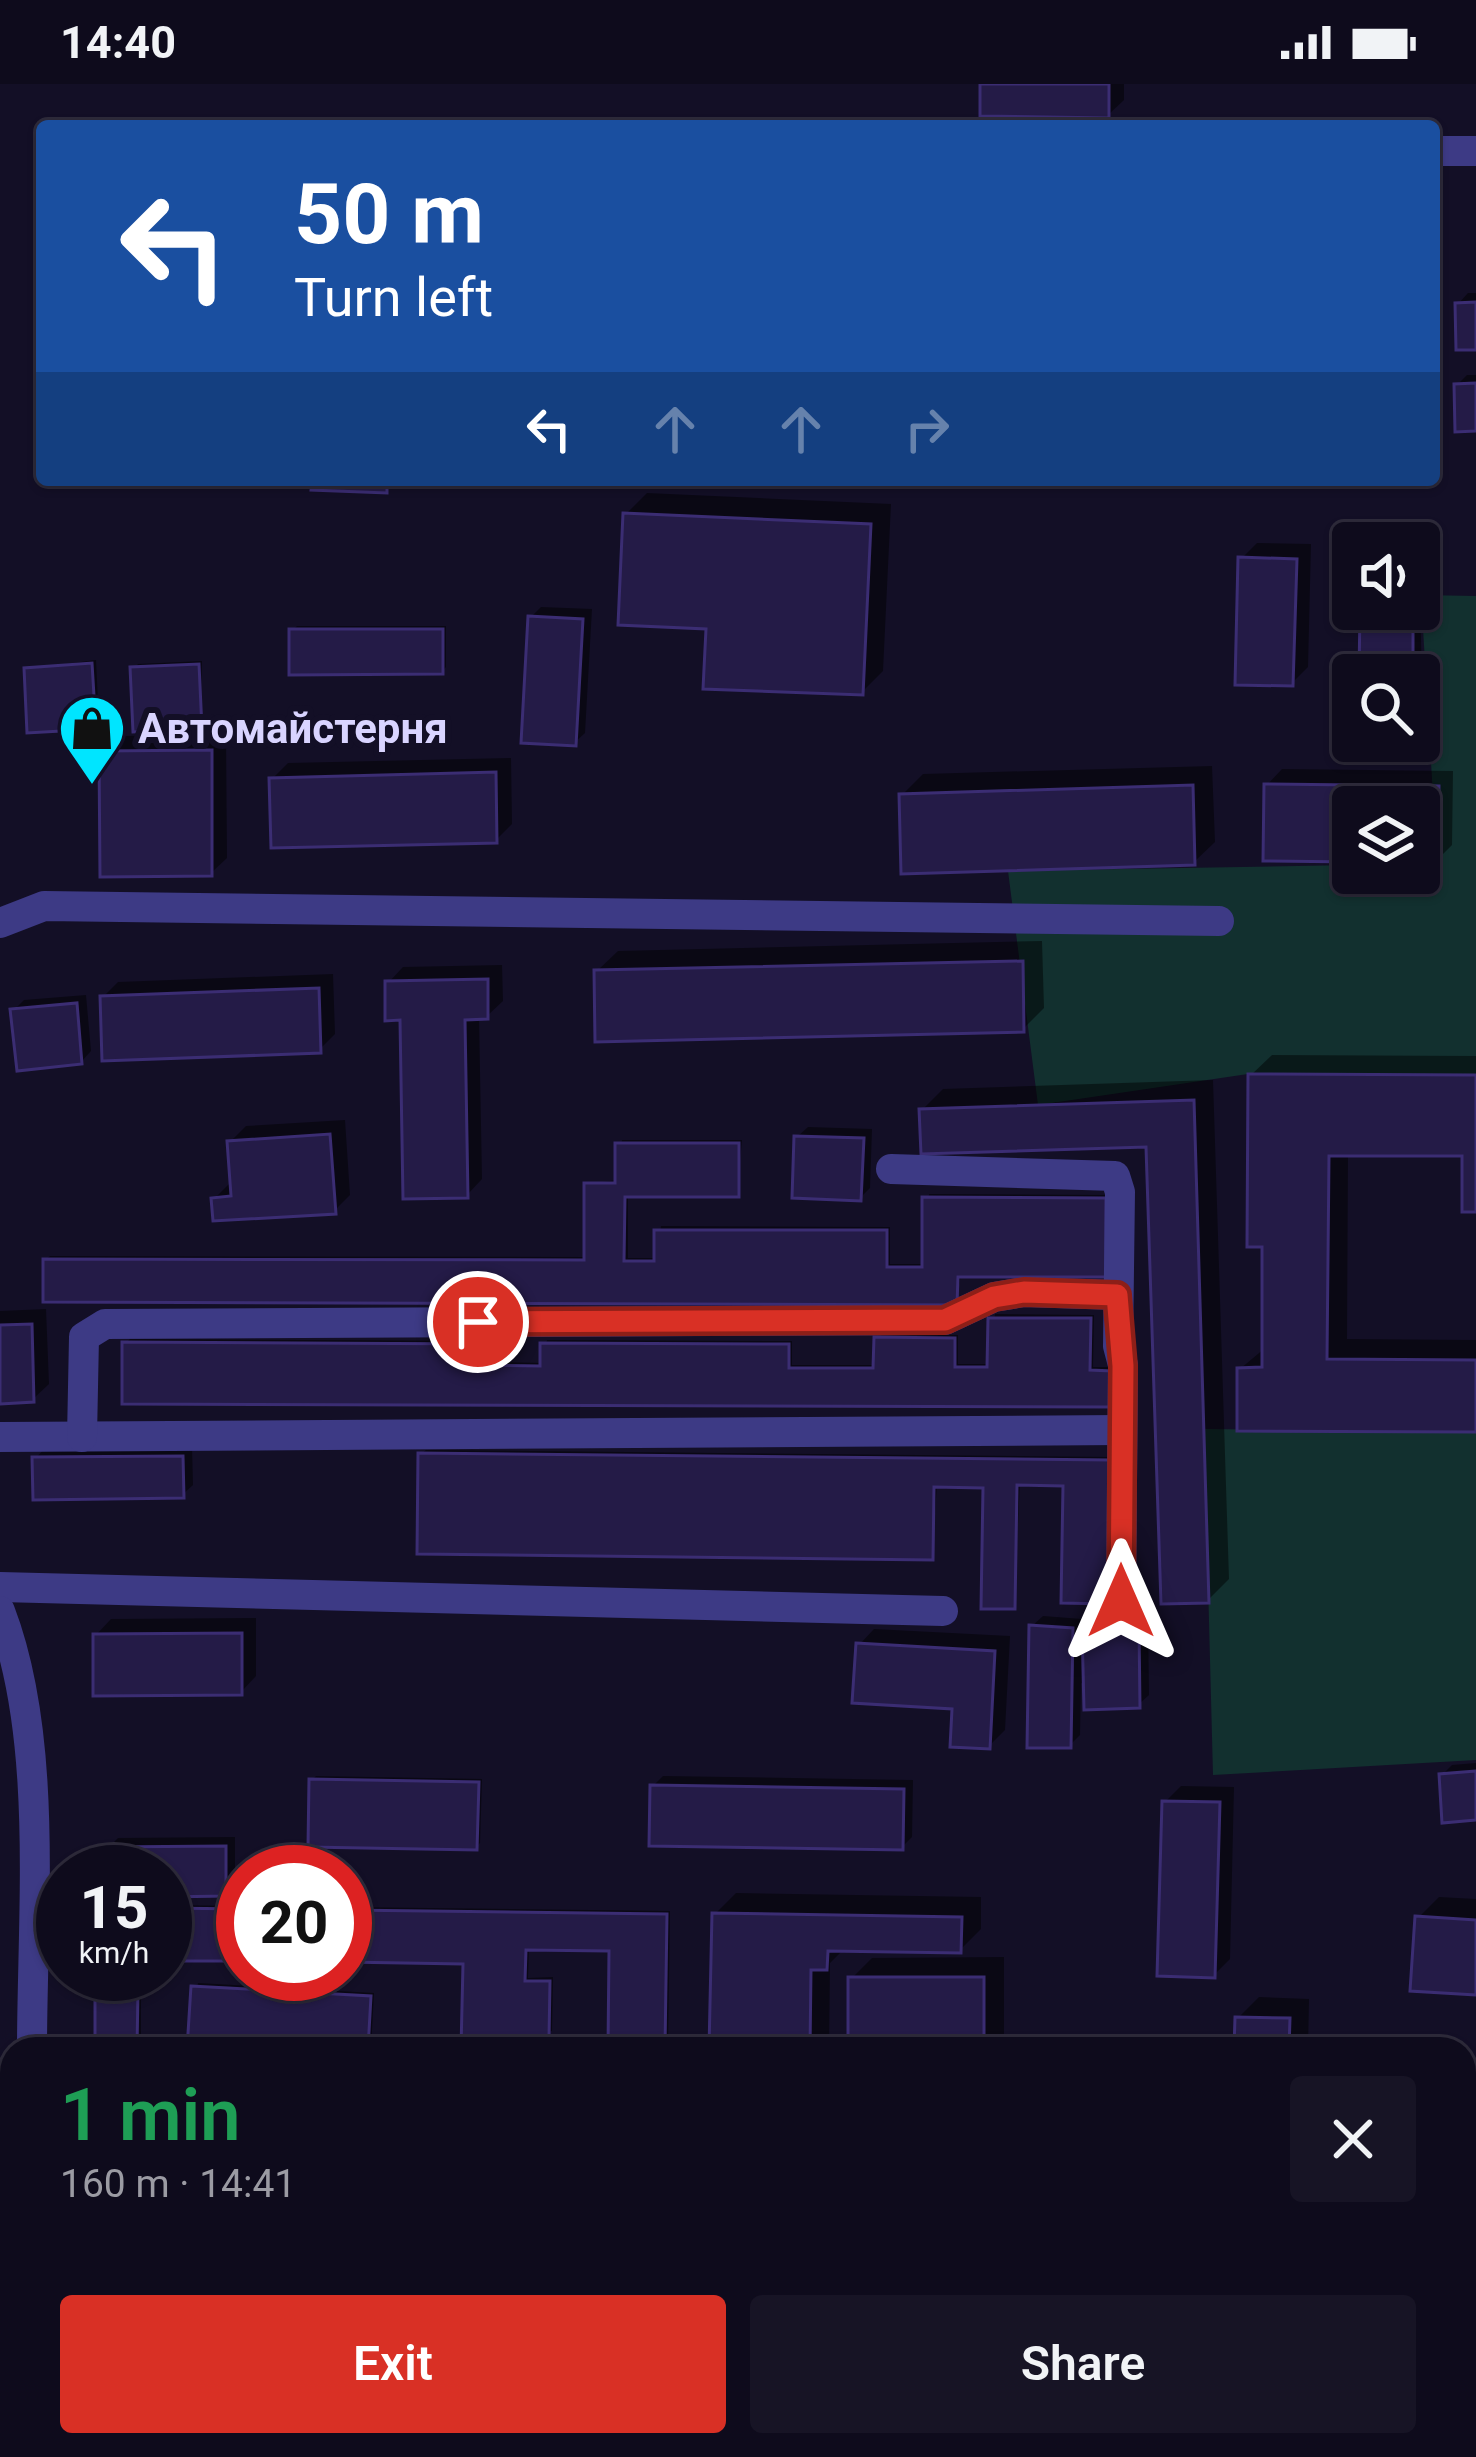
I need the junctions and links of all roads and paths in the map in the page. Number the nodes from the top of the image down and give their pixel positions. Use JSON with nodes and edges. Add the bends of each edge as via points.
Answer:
{"nodes":[{"id":1,"x":1440,"y":151,"type":"edge"},
{"id":2,"x":1476,"y":151,"type":"edge"},
{"id":3,"x":1220,"y":921,"type":"dead end"},
{"id":4,"x":0,"y":923,"type":"edge"},
{"id":5,"x":891,"y":1169,"type":"dead end"},
{"id":6,"x":1117,"y":1295,"type":"junction"},
{"id":7,"x":1120,"y":1430,"type":"junction"},
{"id":8,"x":0,"y":1437,"type":"edge"},
{"id":9,"x":82,"y":1437,"type":"junction"},
{"id":10,"x":0,"y":1586,"type":"edge"},
{"id":11,"x":1121,"y":1601,"type":"dead end"},
{"id":12,"x":0,"y":1611,"type":"edge"},
{"id":13,"x":943,"y":1611,"type":"dead end"},
{"id":14,"x":32,"y":2037,"type":"edge"}],
"edges":[{"from":1,"to":2,"type":"street"},
{"from":3,"to":4,"type":"street","via":[[44,907]]},
{"from":5,"to":6,"type":"street","via":[[1109,1172],[1120,1192]]},
{"from":6,"to":7,"type":"street"},
{"from":6,"to":9,"type":"street","via":[[1024,1292],[945,1320],[105,1324],[84,1337]]},
{"from":7,"to":9,"type":"street"},
{"from":7,"to":11,"type":"street"},
{"from":8,"to":9,"type":"street"},
{"from":10,"to":13,"type":"street"},
{"from":12,"to":14,"type":"street","via":[[14,1648],[30,1776]]}]}
